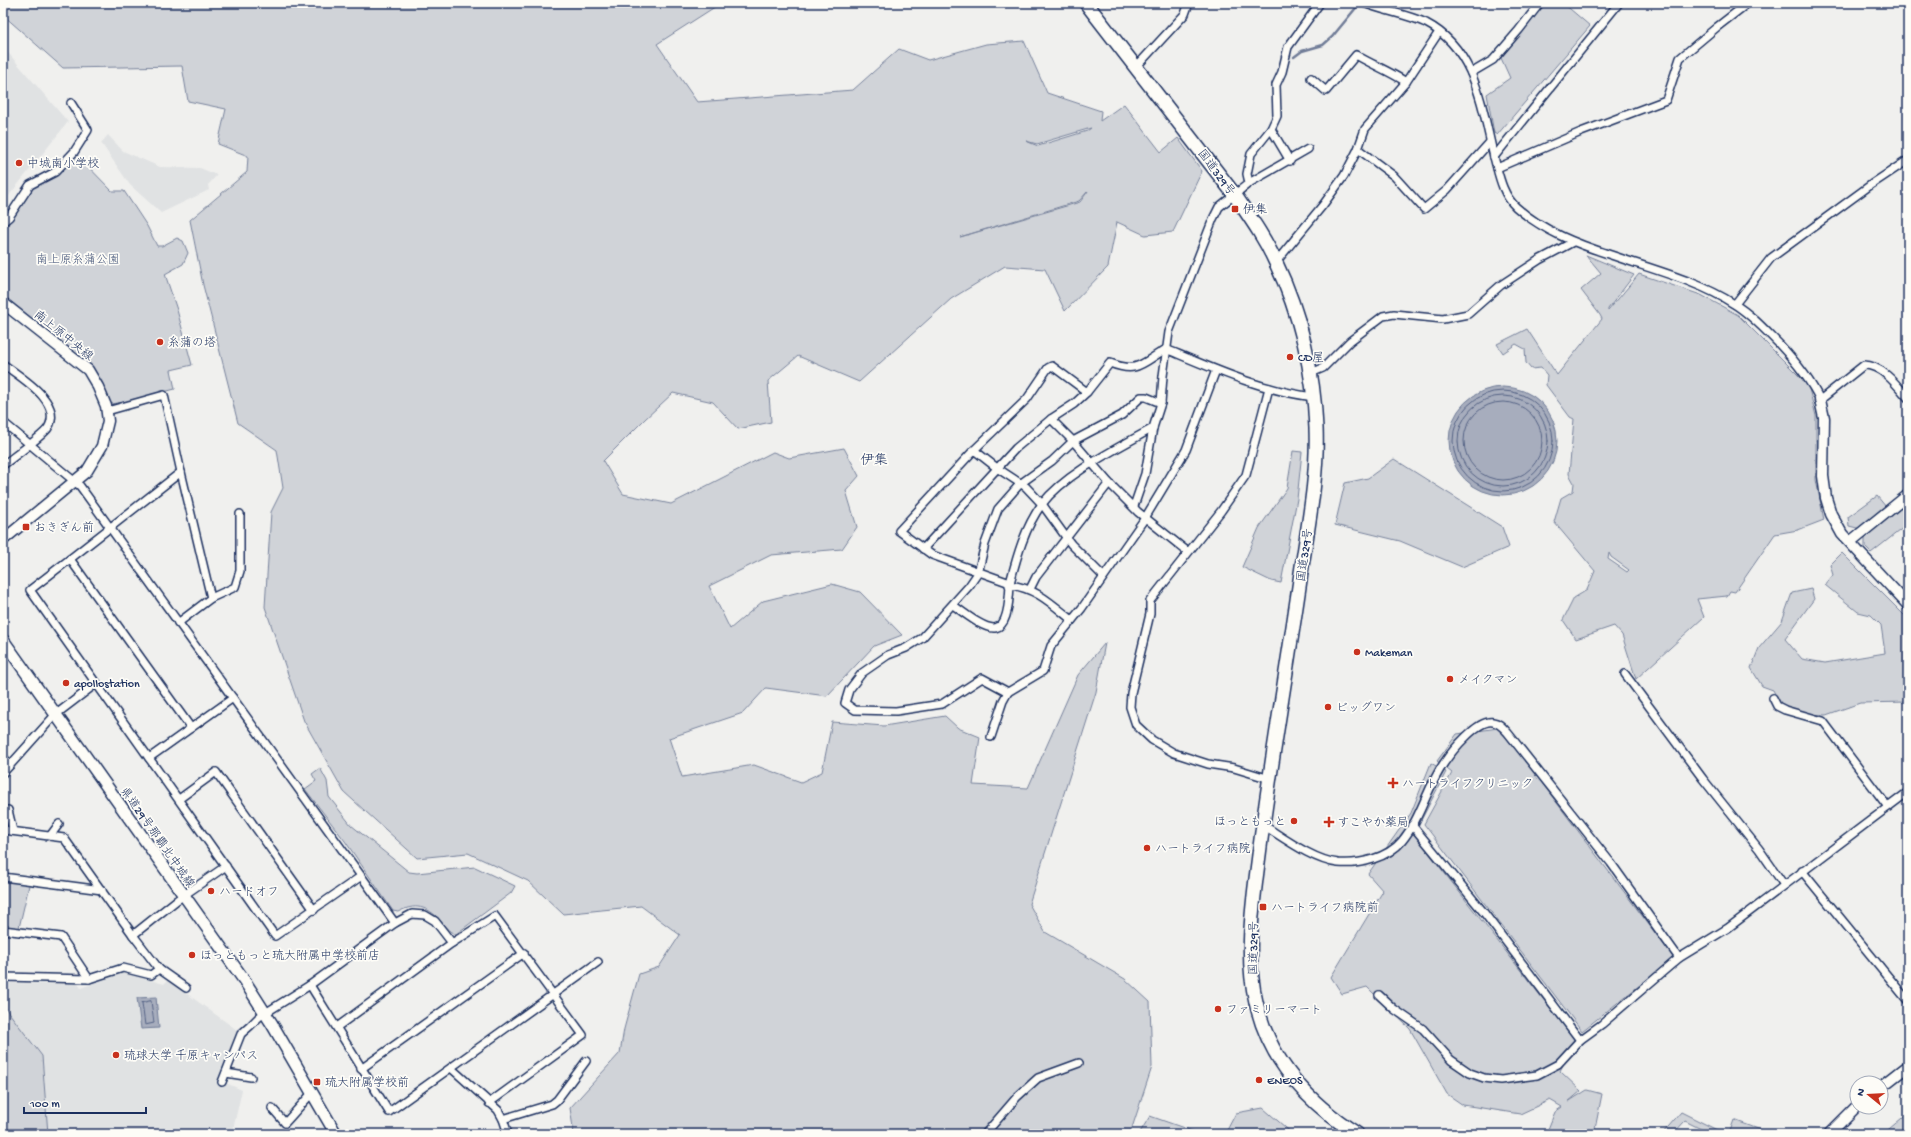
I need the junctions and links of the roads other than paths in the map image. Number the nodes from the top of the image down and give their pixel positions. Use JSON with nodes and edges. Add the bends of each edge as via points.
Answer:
{"nodes":[{"id":1,"x":1086,"y":3,"type":"edge"},
{"id":2,"x":1189,"y":3,"type":"edge"},
{"id":3,"x":1320,"y":3,"type":"edge"},
{"id":4,"x":1365,"y":3,"type":"edge"},
{"id":5,"x":1540,"y":3,"type":"edge"},
{"id":6,"x":1619,"y":3,"type":"edge"},
{"id":7,"x":1748,"y":3,"type":"edge"},
{"id":8,"x":1439,"y":32,"type":"junction"},
{"id":9,"x":1136,"y":67,"type":"junction"},
{"id":10,"x":1471,"y":73,"type":"junction"},
{"id":11,"x":1311,"y":78,"type":"dead end"},
{"id":12,"x":1406,"y":82,"type":"junction"},
{"id":13,"x":71,"y":103,"type":"dead end"},
{"id":14,"x":1271,"y":129,"type":"junction"},
{"id":15,"x":1490,"y":142,"type":"junction"},
{"id":16,"x":1308,"y":149,"type":"dead end"},
{"id":17,"x":1358,"y":149,"type":"junction"},
{"id":18,"x":1494,"y":157,"type":"junction"},
{"id":19,"x":1908,"y":160,"type":"edge"},
{"id":20,"x":1290,"y":161,"type":"junction"},
{"id":21,"x":1497,"y":168,"type":"junction"},
{"id":22,"x":1249,"y":183,"type":"junction"},
{"id":23,"x":1234,"y":194,"type":"junction"},
{"id":24,"x":3,"y":222,"type":"edge"},
{"id":25,"x":1572,"y":242,"type":"junction"},
{"id":26,"x":1276,"y":262,"type":"junction"},
{"id":27,"x":1735,"y":304,"type":"junction"},
{"id":28,"x":4,"y":306,"type":"edge"},
{"id":29,"x":1166,"y":349,"type":"junction"},
{"id":30,"x":3,"y":364,"type":"edge"},
{"id":31,"x":1216,"y":370,"type":"junction"},
{"id":32,"x":1311,"y":373,"type":"junction"},
{"id":33,"x":1269,"y":388,"type":"junction"},
{"id":34,"x":1087,"y":392,"type":"junction"},
{"id":35,"x":1314,"y":397,"type":"junction"},
{"id":36,"x":1908,"y":398,"type":"edge"},
{"id":37,"x":1820,"y":400,"type":"junction"},
{"id":38,"x":1161,"y":403,"type":"junction"},
{"id":39,"x":107,"y":411,"type":"junction"},
{"id":40,"x":1051,"y":418,"type":"junction"},
{"id":41,"x":3,"y":422,"type":"edge"},
{"id":42,"x":1153,"y":428,"type":"junction"},
{"id":43,"x":1073,"y":441,"type":"junction"},
{"id":44,"x":30,"y":443,"type":"junction"},
{"id":45,"x":974,"y":450,"type":"junction"},
{"id":46,"x":1092,"y":463,"type":"junction"},
{"id":47,"x":3,"y":465,"type":"edge"},
{"id":48,"x":997,"y":468,"type":"junction"},
{"id":49,"x":181,"y":472,"type":"junction"},
{"id":50,"x":76,"y":481,"type":"junction"},
{"id":51,"x":1109,"y":483,"type":"junction"},
{"id":52,"x":1020,"y":484,"type":"junction"},
{"id":53,"x":1908,"y":495,"type":"edge"},
{"id":54,"x":1042,"y":504,"type":"junction"},
{"id":55,"x":1134,"y":506,"type":"junction"},
{"id":56,"x":240,"y":514,"type":"dead end"},
{"id":57,"x":1145,"y":518,"type":"junction"},
{"id":58,"x":110,"y":527,"type":"junction"},
{"id":59,"x":1066,"y":539,"type":"junction"},
{"id":60,"x":3,"y":540,"type":"edge"},
{"id":61,"x":1850,"y":542,"type":"junction"},
{"id":62,"x":923,"y":549,"type":"junction"},
{"id":63,"x":1188,"y":552,"type":"junction"},
{"id":64,"x":70,"y":559,"type":"junction"},
{"id":65,"x":978,"y":573,"type":"junction"},
{"id":66,"x":1103,"y":576,"type":"junction"},
{"id":67,"x":1010,"y":584,"type":"junction"},
{"id":68,"x":1030,"y":589,"type":"junction"},
{"id":69,"x":211,"y":598,"type":"junction"},
{"id":70,"x":953,"y":605,"type":"junction"},
{"id":71,"x":1908,"y":605,"type":"edge"},
{"id":72,"x":1072,"y":620,"type":"junction"},
{"id":73,"x":178,"y":623,"type":"junction"},
{"id":74,"x":3,"y":640,"type":"edge"},
{"id":75,"x":1625,"y":674,"type":"dead end"},
{"id":76,"x":97,"y":683,"type":"junction"},
{"id":77,"x":1008,"y":692,"type":"junction"},
{"id":78,"x":233,"y":698,"type":"junction"},
{"id":79,"x":1773,"y":698,"type":"dead end"},
{"id":80,"x":55,"y":715,"type":"junction"},
{"id":81,"x":191,"y":728,"type":"junction"},
{"id":82,"x":991,"y":737,"type":"dead end"},
{"id":83,"x":3,"y":758,"type":"edge"},
{"id":84,"x":149,"y":758,"type":"junction"},
{"id":85,"x":10,"y":765,"type":"junction"},
{"id":86,"x":3,"y":773,"type":"edge"},
{"id":87,"x":1270,"y":779,"type":"junction"},
{"id":88,"x":1908,"y":792,"type":"edge"},
{"id":89,"x":179,"y":799,"type":"junction"},
{"id":90,"x":1888,"y":807,"type":"junction"},
{"id":91,"x":8,"y":810,"type":"dead end"},
{"id":92,"x":59,"y":824,"type":"dead end"},
{"id":93,"x":1263,"y":825,"type":"junction"},
{"id":94,"x":1412,"y":825,"type":"junction"},
{"id":95,"x":3,"y":830,"type":"edge"},
{"id":96,"x":13,"y":831,"type":"junction"},
{"id":97,"x":50,"y":836,"type":"junction"},
{"id":98,"x":226,"y":866,"type":"junction"},
{"id":99,"x":1802,"y":871,"type":"junction"},
{"id":100,"x":3,"y":877,"type":"edge"},
{"id":101,"x":360,"y":877,"type":"junction"},
{"id":102,"x":1784,"y":885,"type":"junction"},
{"id":103,"x":102,"y":890,"type":"junction"},
{"id":104,"x":184,"y":895,"type":"junction"},
{"id":105,"x":314,"y":910,"type":"junction"},
{"id":106,"x":395,"y":924,"type":"junction"},
{"id":107,"x":3,"y":930,"type":"edge"},
{"id":108,"x":133,"y":935,"type":"junction"},
{"id":109,"x":452,"y":943,"type":"junction"},
{"id":110,"x":524,"y":953,"type":"junction"},
{"id":111,"x":1679,"y":958,"type":"junction"},
{"id":112,"x":598,"y":962,"type":"dead end"},
{"id":113,"x":158,"y":969,"type":"junction"},
{"id":114,"x":3,"y":977,"type":"edge"},
{"id":115,"x":89,"y":979,"type":"junction"},
{"id":116,"x":310,"y":985,"type":"junction"},
{"id":117,"x":186,"y":988,"type":"dead end"},
{"id":118,"x":554,"y":994,"type":"junction"},
{"id":119,"x":1379,"y":995,"type":"dead end"},
{"id":120,"x":1908,"y":1001,"type":"edge"},
{"id":121,"x":266,"y":1014,"type":"junction"},
{"id":122,"x":337,"y":1026,"type":"junction"},
{"id":123,"x":1580,"y":1040,"type":"junction"},
{"id":124,"x":586,"y":1061,"type":"dead end"},
{"id":125,"x":1079,"y":1063,"type":"dead end"},
{"id":126,"x":1908,"y":1066,"type":"edge"},
{"id":127,"x":451,"y":1068,"type":"junction"},
{"id":128,"x":360,"y":1069,"type":"junction"},
{"id":129,"x":226,"y":1072,"type":"junction"},
{"id":130,"x":251,"y":1077,"type":"dead end"},
{"id":131,"x":1889,"y":1081,"type":"edge"},
{"id":132,"x":222,"y":1082,"type":"dead end"},
{"id":133,"x":312,"y":1093,"type":"junction"},
{"id":134,"x":489,"y":1103,"type":"junction"},
{"id":135,"x":272,"y":1108,"type":"dead end"},
{"id":136,"x":1849,"y":1114,"type":"edge"},
{"id":137,"x":503,"y":1119,"type":"junction"},
{"id":138,"x":336,"y":1134,"type":"edge"},
{"id":139,"x":508,"y":1134,"type":"edge"},
{"id":140,"x":985,"y":1134,"type":"edge"},
{"id":141,"x":1357,"y":1134,"type":"edge"},
{"id":142,"x":1829,"y":1134,"type":"edge"}],
"edges":[{"from":1,"to":9,"type":"highway","name":"国道329号"},
{"from":2,"to":9,"type":"street","via":[[1185,14]]},
{"from":3,"to":14,"type":"street","via":[[1288,46],[1276,85],[1277,116]]},
{"from":4,"to":8,"type":"street","via":[[1419,20]]},
{"from":5,"to":10,"type":"street","via":[[1493,60]]},
{"from":6,"to":18,"type":"street"},
{"from":7,"to":21,"type":"street","via":[[1680,58],[1666,100],[1581,132]]},
{"from":8,"to":10,"type":"street","via":[[1457,50]]},
{"from":8,"to":12,"type":"street"},
{"from":9,"to":23,"type":"highway","name":"国道329号"},
{"from":10,"to":15,"type":"street","via":[[1480,92]]},
{"from":11,"to":12,"type":"street","via":[[1326,92],[1356,55],[1378,68],[1385,68]]},
{"from":12,"to":17,"type":"street","via":[[1365,130]]},
{"from":13,"to":24,"type":"street","via":[[88,130],[74,152],[55,172],[30,185]]},
{"from":14,"to":20,"type":"street"},
{"from":14,"to":22,"type":"street","via":[[1250,154],[1247,174]]},
{"from":15,"to":17,"type":"street","via":[[1447,190],[1424,209],[1394,176]]},
{"from":15,"to":18,"type":"street"},
{"from":16,"to":20,"type":"street"},
{"from":17,"to":26,"type":"street","via":[[1344,176],[1323,205]]},
{"from":18,"to":21,"type":"street"},
{"from":19,"to":27,"type":"street","via":[[1780,250]]},
{"from":20,"to":22,"type":"street"},
{"from":21,"to":25,"type":"street","via":[[1502,187],[1515,206]]},
{"from":22,"to":23,"type":"street"},
{"from":23,"to":26,"type":"highway","name":"国道329号"},
{"from":23,"to":29,"type":"street","via":[[1219,207],[1213,219],[1169,332]]},
{"from":25,"to":27,"type":"street","via":[[1692,284]]},
{"from":25,"to":32,"type":"street","via":[[1500,286],[1468,314],[1443,319],[1394,314],[1383,316],[1350,341],[1323,368]]},
{"from":26,"to":32,"type":"highway","name":"国道329号","via":[[1299,325]]},
{"from":27,"to":37,"type":"street","via":[[1763,327],[1799,366],[1810,380]]},
{"from":28,"to":39,"type":"street","name":"南上原中央線","via":[[88,370]]},
{"from":29,"to":31,"type":"street"},
{"from":29,"to":34,"type":"street","via":[[1132,369],[1110,363]]},
{"from":29,"to":38,"type":"street"},
{"from":30,"to":44,"type":"street","via":[[42,394],[50,408],[52,415],[48,430]]},
{"from":31,"to":33,"type":"street"},
{"from":31,"to":57,"type":"street","via":[[1186,450]]},
{"from":32,"to":35,"type":"highway","name":"国道329号"},
{"from":33,"to":35,"type":"street"},
{"from":33,"to":63,"type":"street","via":[[1246,475]]},
{"from":34,"to":40,"type":"street","via":[[1074,404]]},
{"from":34,"to":45,"type":"street","via":[[1052,366],[1048,368],[1027,399]]},
{"from":35,"to":87,"type":"highway","name":"国道329号","via":[[1316,461]]},
{"from":36,"to":37,"type":"street","via":[[1878,369],[1864,365]]},
{"from":37,"to":61,"type":"street","via":[[1824,418],[1823,476],[1826,498],[1836,524]]},
{"from":38,"to":42,"type":"street"},
{"from":38,"to":43,"type":"street","via":[[1140,397],[1122,414]]},
{"from":39,"to":49,"type":"street","via":[[164,395]]},
{"from":39,"to":50,"type":"street","name":"南上原中央線","via":[[106,434],[102,446],[87,471]]},
{"from":40,"to":43,"type":"street"},
{"from":40,"to":48,"type":"street"},
{"from":41,"to":44,"type":"street"},
{"from":42,"to":46,"type":"street"},
{"from":42,"to":55,"type":"street","via":[[1145,474]]},
{"from":43,"to":46,"type":"street"},
{"from":43,"to":52,"type":"street","via":[[1052,461]]},
{"from":44,"to":47,"type":"street"},
{"from":44,"to":50,"type":"street"},
{"from":45,"to":48,"type":"street"},
{"from":45,"to":62,"type":"street","via":[[899,531]]},
{"from":46,"to":51,"type":"street"},
{"from":46,"to":54,"type":"street","via":[[1056,489]]},
{"from":48,"to":52,"type":"street"},
{"from":48,"to":62,"type":"street"},
{"from":49,"to":58,"type":"street"},
{"from":49,"to":69,"type":"street"},
{"from":50,"to":58,"type":"street"},
{"from":50,"to":60,"type":"street","name":"南上原中央線"},
{"from":51,"to":55,"type":"street"},
{"from":51,"to":59,"type":"street"},
{"from":52,"to":54,"type":"street"},
{"from":52,"to":65,"type":"street","via":[[998,509]]},
{"from":53,"to":61,"type":"street"},
{"from":54,"to":59,"type":"street"},
{"from":54,"to":67,"type":"street","via":[[1026,533]]},
{"from":55,"to":57,"type":"street"},
{"from":56,"to":69,"type":"street","via":[[240,571],[235,587]]},
{"from":57,"to":63,"type":"street"},
{"from":57,"to":66,"type":"street"},
{"from":58,"to":64,"type":"street"},
{"from":58,"to":73,"type":"street"},
{"from":59,"to":66,"type":"street"},
{"from":59,"to":68,"type":"street","via":[[1036,577]]},
{"from":61,"to":71,"type":"street"},
{"from":62,"to":65,"type":"street"},
{"from":63,"to":87,"type":"street","via":[[1150,601],[1150,614],[1131,693],[1131,713],[1136,725],[1152,740],[1174,753]]},
{"from":64,"to":76,"type":"street","via":[[30,590]]},
{"from":64,"to":81,"type":"street"},
{"from":65,"to":67,"type":"street"},
{"from":65,"to":70,"type":"street"},
{"from":66,"to":72,"type":"street"},
{"from":67,"to":68,"type":"street"},
{"from":67,"to":70,"type":"street","via":[[1005,619],[998,628],[980,624]]},
{"from":68,"to":72,"type":"street"},
{"from":69,"to":73,"type":"street"},
{"from":70,"to":77,"type":"street","via":[[922,638],[882,659],[862,673],[849,690],[845,703],[855,710],[896,711],[942,704],[982,678]]},
{"from":72,"to":77,"type":"street","via":[[1051,646],[1043,671]]},
{"from":73,"to":78,"type":"street"},
{"from":74,"to":80,"type":"main road","name":"県道29号那覇北中城線"},
{"from":75,"to":102,"type":"street","via":[[1703,779],[1755,843]]},
{"from":76,"to":80,"type":"street"},
{"from":76,"to":84,"type":"street"},
{"from":77,"to":82,"type":"street"},
{"from":78,"to":81,"type":"street"},
{"from":78,"to":101,"type":"street"},
{"from":79,"to":90,"type":"street","via":[[1777,706],[1785,710],[1823,721]]},
{"from":80,"to":85,"type":"street"},
{"from":80,"to":104,"type":"main road","name":"県道29号那覇北中城線"},
{"from":81,"to":84,"type":"street"},
{"from":83,"to":85,"type":"street"},
{"from":84,"to":89,"type":"street"},
{"from":85,"to":86,"type":"street"},
{"from":87,"to":93,"type":"highway","name":"国道329号"},
{"from":88,"to":90,"type":"street"},
{"from":89,"to":98,"type":"street"},
{"from":89,"to":105,"type":"street","via":[[216,772]]},
{"from":90,"to":99,"type":"street"},
{"from":91,"to":96,"type":"street"},
{"from":92,"to":97,"type":"street"},
{"from":93,"to":94,"type":"street","via":[[1310,854],[1331,862],[1354,863],[1381,856],[1402,841]]},
{"from":93,"to":141,"type":"highway","name":"国道329号","via":[[1251,961],[1256,1002],[1261,1019],[1277,1054],[1296,1083],[1324,1112]]},
{"from":94,"to":111,"type":"street","via":[[1443,763],[1477,727],[1485,722],[1499,724],[1611,863]]},
{"from":94,"to":123,"type":"street","via":[[1485,914]]},
{"from":95,"to":96,"type":"street"},
{"from":96,"to":97,"type":"street"},
{"from":97,"to":103,"type":"street","via":[[64,838]]},
{"from":98,"to":104,"type":"street"},
{"from":98,"to":105,"type":"street","via":[[275,936]]},
{"from":99,"to":102,"type":"street"},
{"from":99,"to":120,"type":"street"},
{"from":100,"to":103,"type":"street"},
{"from":101,"to":105,"type":"street"},
{"from":101,"to":106,"type":"street"},
{"from":102,"to":111,"type":"street","via":[[1728,928]]},
{"from":103,"to":108,"type":"street"},
{"from":104,"to":108,"type":"street"},
{"from":104,"to":121,"type":"main road","name":"県道29号那覇北中城線"},
{"from":106,"to":109,"type":"street","via":[[412,914],[425,915],[435,921]]},
{"from":106,"to":116,"type":"street"},
{"from":107,"to":115,"type":"street","via":[[60,937]]},
{"from":108,"to":113,"type":"street"},
{"from":109,"to":110,"type":"street","via":[[495,916]]},
{"from":109,"to":122,"type":"street"},
{"from":110,"to":118,"type":"street"},
{"from":110,"to":128,"type":"street"},
{"from":111,"to":123,"type":"street"},
{"from":112,"to":118,"type":"street"},
{"from":113,"to":115,"type":"street","via":[[151,975],[123,968]]},
{"from":113,"to":117,"type":"street"},
{"from":114,"to":115,"type":"street"},
{"from":116,"to":121,"type":"street"},
{"from":116,"to":122,"type":"street"},
{"from":118,"to":127,"type":"street"},
{"from":118,"to":134,"type":"street","via":[[583,1035]]},
{"from":119,"to":123,"type":"street","via":[[1423,1029],[1452,1060],[1470,1073],[1484,1078],[1501,1080],[1538,1075],[1558,1064]]},
{"from":121,"to":129,"type":"street","via":[[259,1017],[241,1034]]},
{"from":121,"to":133,"type":"main road","name":"県道29号那覇北中城線"},
{"from":122,"to":128,"type":"street"},
{"from":124,"to":137,"type":"street","via":[[552,1104]]},
{"from":125,"to":140,"type":"street","via":[[1038,1078],[1017,1097]]},
{"from":126,"to":131,"type":"street"},
{"from":127,"to":128,"type":"street","via":[[389,1112]]},
{"from":127,"to":134,"type":"street"},
{"from":129,"to":130,"type":"street"},
{"from":129,"to":132,"type":"street"},
{"from":133,"to":135,"type":"street","via":[[285,1123]]},
{"from":133,"to":138,"type":"main road","name":"県道29号那覇北中城線"},
{"from":134,"to":137,"type":"street","via":[[498,1110]]},
{"from":136,"to":142,"type":"street"},
{"from":137,"to":139,"type":"street"}]}
